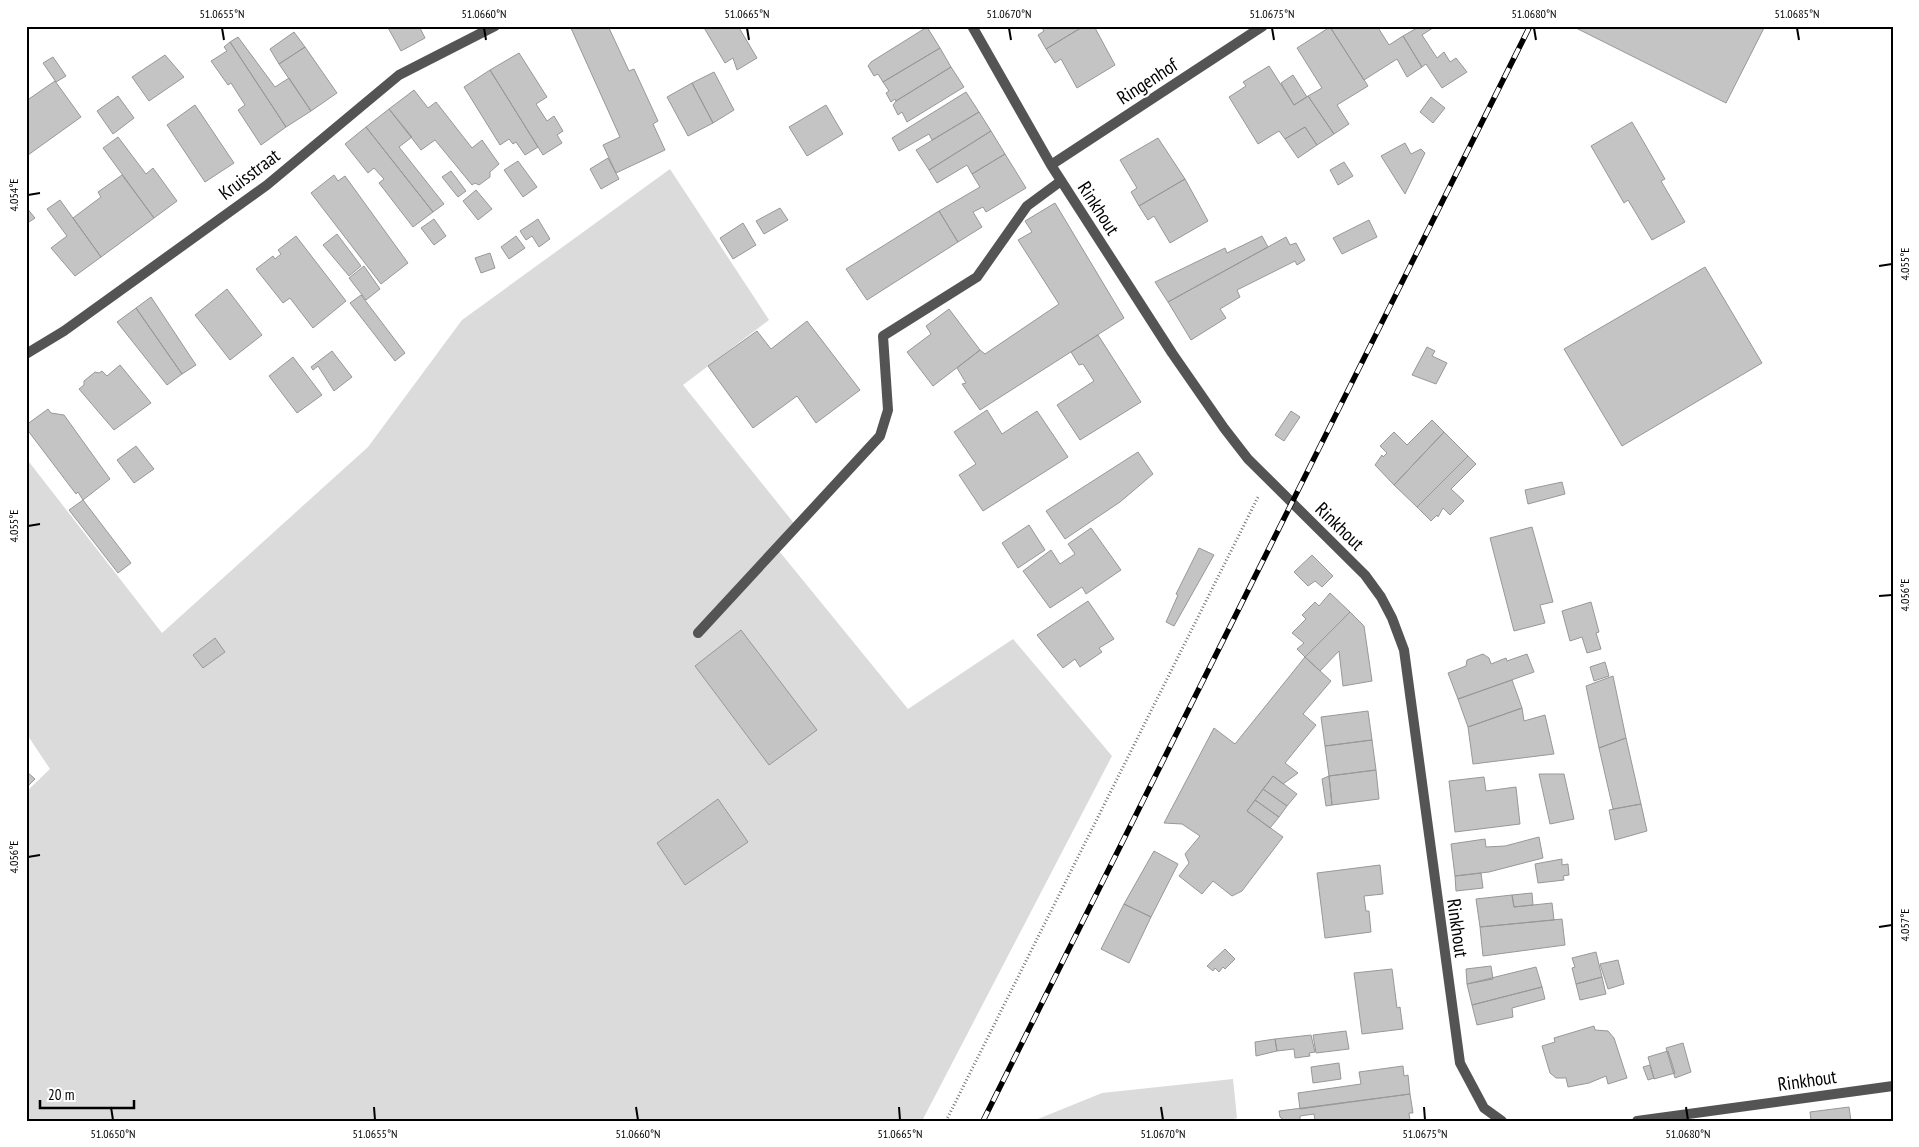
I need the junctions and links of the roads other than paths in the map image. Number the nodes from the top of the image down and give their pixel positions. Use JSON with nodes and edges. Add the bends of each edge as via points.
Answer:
{"nodes":[{"id":1,"x":495,"y":26,"type":"edge"},
{"id":2,"x":972,"y":26,"type":"edge"},
{"id":3,"x":1263,"y":26,"type":"edge"},
{"id":4,"x":1051,"y":165,"type":"junction"},
{"id":5,"x":1061,"y":181,"type":"junction"},
{"id":6,"x":26,"y":354,"type":"edge"},
{"id":7,"x":698,"y":634,"type":"dead end"},
{"id":8,"x":1893,"y":1086,"type":"edge"},
{"id":9,"x":1502,"y":1121,"type":"edge"},
{"id":10,"x":1637,"y":1121,"type":"edge"}],
"edges":[{"from":1,"to":6,"type":"street","name":"Kruisstraat","via":[[399,75],[267,184],[64,331]]},
{"from":2,"to":4,"type":"street","name":"Rinkhout"},
{"from":3,"to":4,"type":"street","name":"Ringenhof"},
{"from":4,"to":5,"type":"street","name":"Rinkhout"},
{"from":5,"to":7,"type":"street","via":[[1027,206],[977,277],[883,336],[888,410],[880,436]]},
{"from":5,"to":9,"type":"street","name":"Rinkhout","via":[[1224,428],[1248,459],[1365,575],[1392,618],[1404,650],[1409,682],[1424,813],[1460,1063],[1484,1108]]},
{"from":8,"to":10,"type":"street","name":"Rinkhout"}]}
